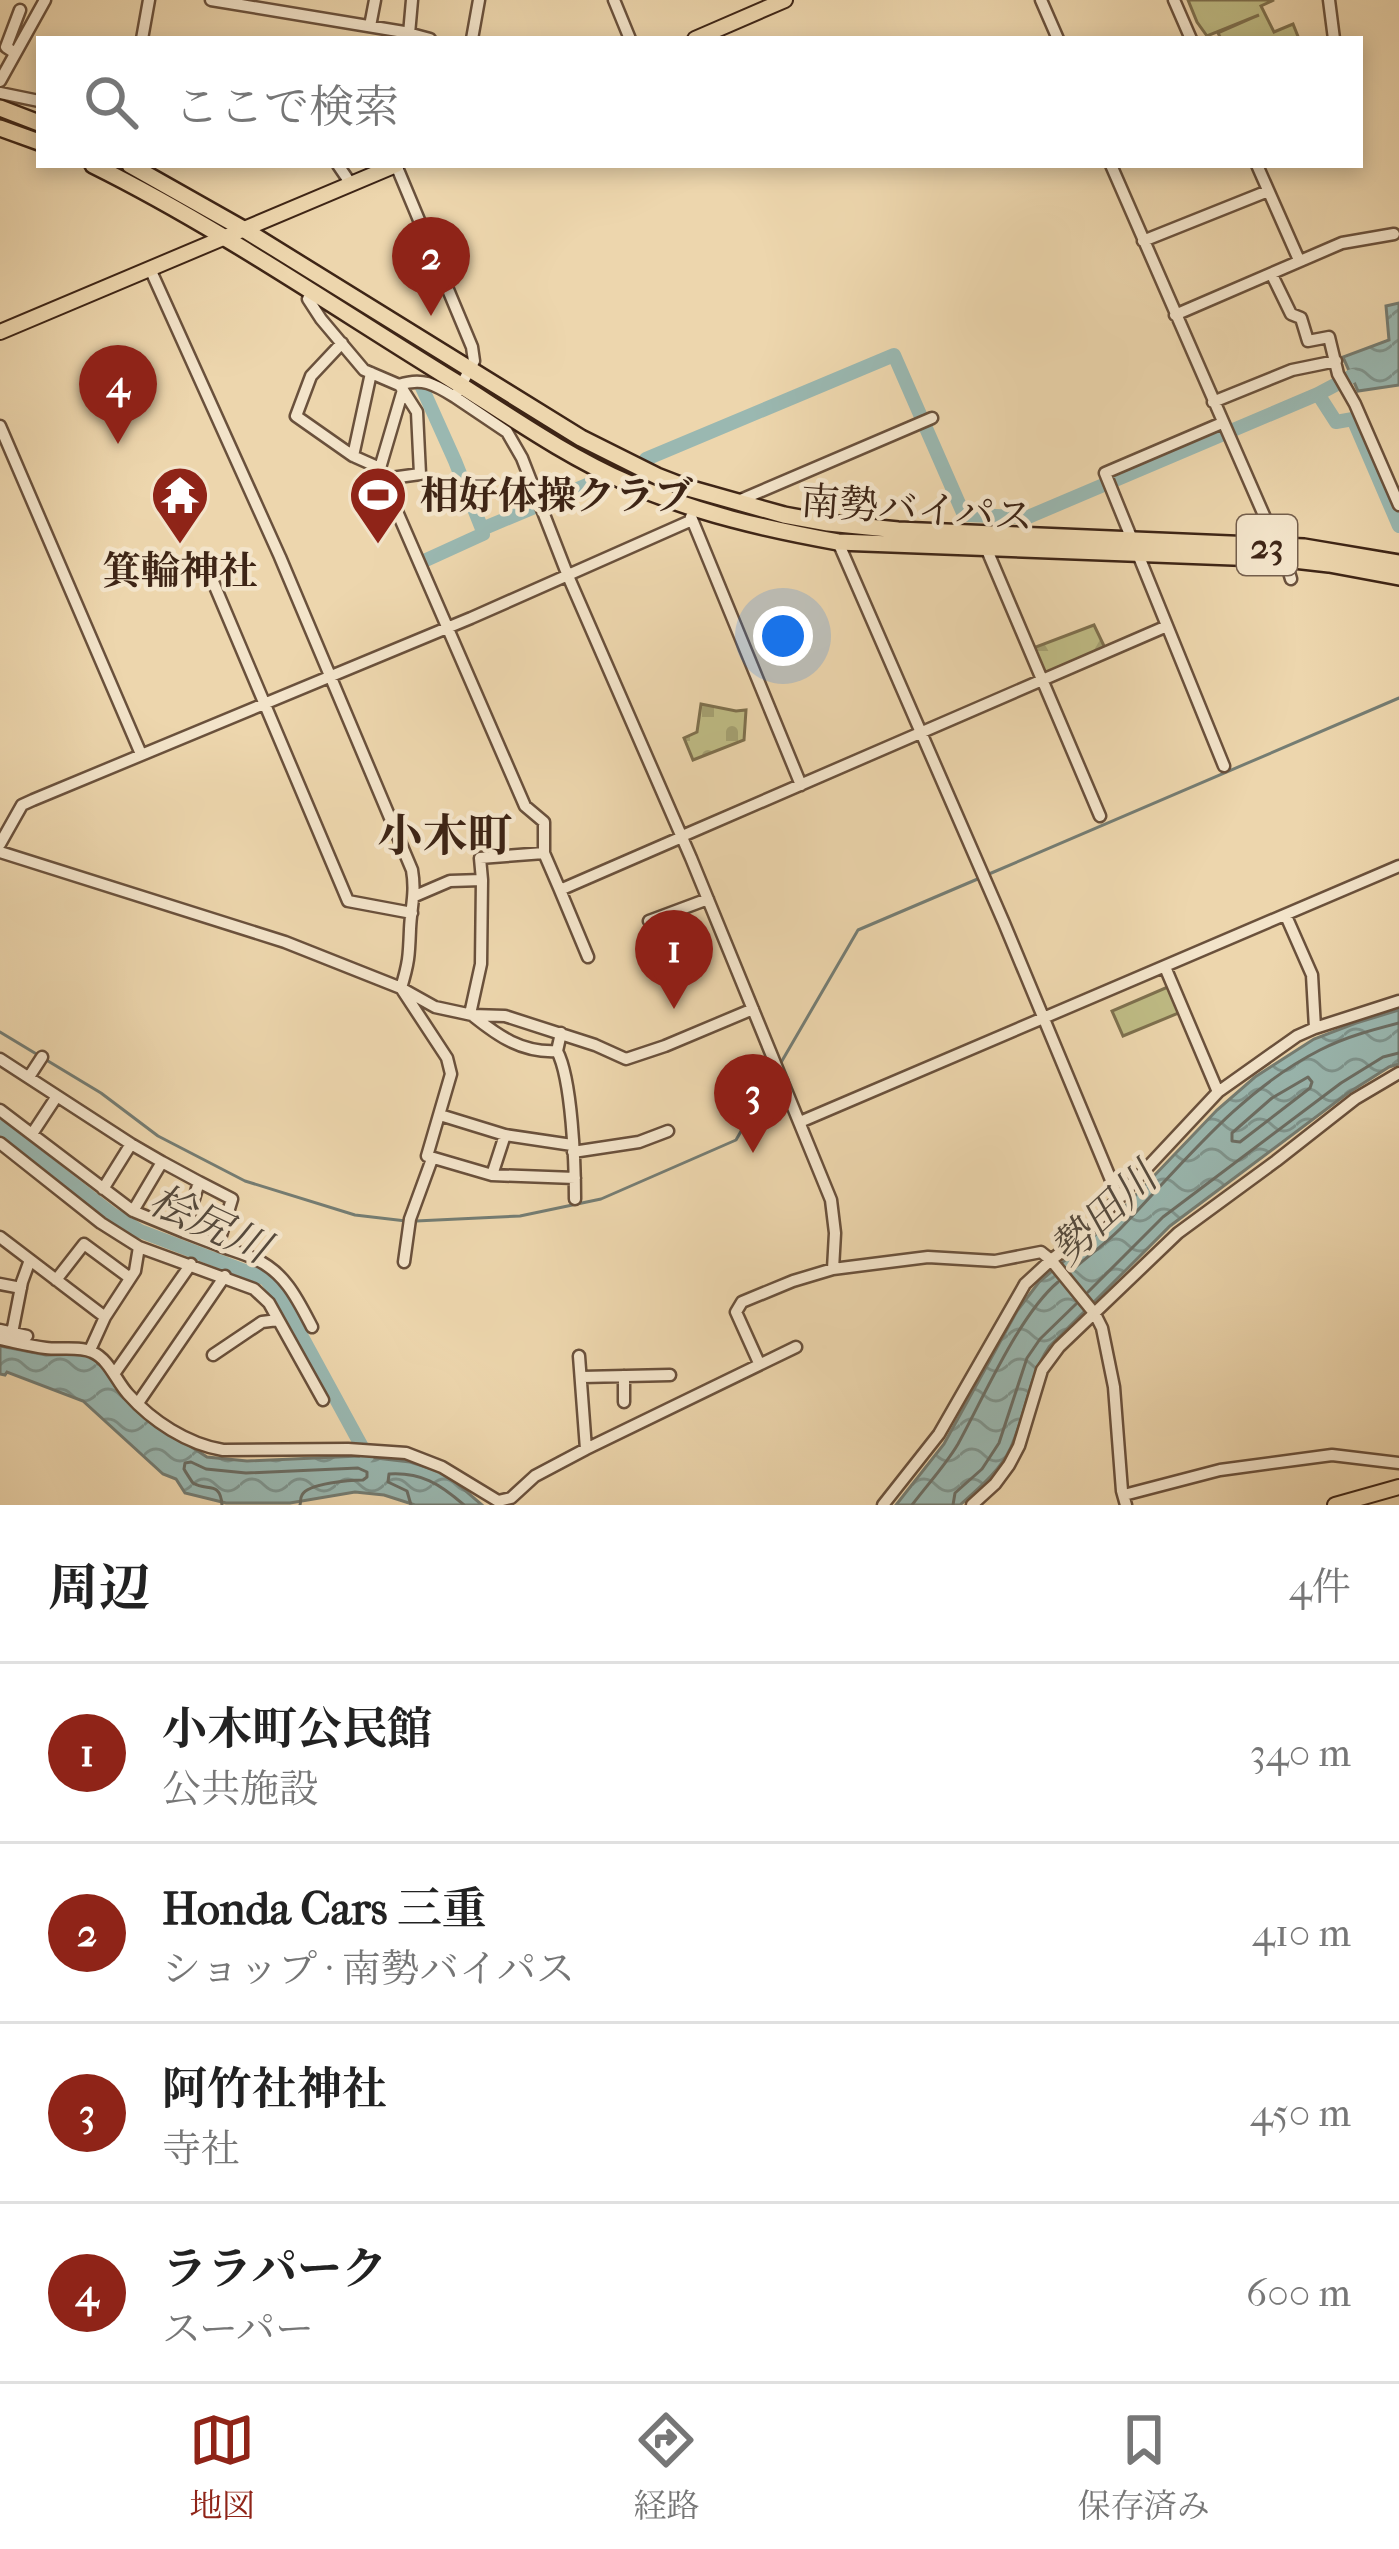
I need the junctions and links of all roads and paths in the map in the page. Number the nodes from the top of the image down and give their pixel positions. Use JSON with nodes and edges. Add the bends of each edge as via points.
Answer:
{"nodes":[{"id":1,"x":45,"y":0,"type":"edge"},
{"id":2,"x":149,"y":0,"type":"edge"},
{"id":3,"x":211,"y":0,"type":"edge"},
{"id":4,"x":375,"y":0,"type":"edge"},
{"id":5,"x":412,"y":0,"type":"edge"},
{"id":6,"x":479,"y":0,"type":"edge"},
{"id":7,"x":614,"y":0,"type":"edge"},
{"id":8,"x":785,"y":0,"type":"edge"},
{"id":9,"x":1041,"y":0,"type":"edge"},
{"id":10,"x":1174,"y":0,"type":"edge"},
{"id":11,"x":1328,"y":0,"type":"edge"},
{"id":12,"x":21,"y":5,"type":"edge"},
{"id":13,"x":274,"y":5,"type":"edge"},
{"id":14,"x":35,"y":16,"type":"junction"},
{"id":15,"x":370,"y":26,"type":"junction"},
{"id":16,"x":409,"y":34,"type":"junction"},
{"id":17,"x":143,"y":36,"type":"edge"},
{"id":18,"x":417,"y":36,"type":"edge"},
{"id":19,"x":473,"y":36,"type":"edge"},
{"id":20,"x":629,"y":36,"type":"edge"},
{"id":21,"x":702,"y":36,"type":"edge"},
{"id":22,"x":1057,"y":36,"type":"edge"},
{"id":23,"x":1190,"y":36,"type":"edge"},
{"id":24,"x":1334,"y":36,"type":"edge"},
{"id":25,"x":15,"y":53,"type":"junction"},
{"id":26,"x":0,"y":81,"type":"edge"},
{"id":27,"x":0,"y":93,"type":"edge"},
{"id":28,"x":36,"y":100,"type":"edge"},
{"id":29,"x":0,"y":108,"type":"edge"},
{"id":30,"x":36,"y":122,"type":"edge"},
{"id":31,"x":0,"y":128,"type":"edge"},
{"id":32,"x":36,"y":141,"type":"edge"},
{"id":33,"x":98,"y":168,"type":"edge"},
{"id":34,"x":135,"y":168,"type":"edge"},
{"id":35,"x":340,"y":168,"type":"edge"},
{"id":36,"x":389,"y":168,"type":"edge"},
{"id":37,"x":397,"y":168,"type":"edge"},
{"id":38,"x":1112,"y":168,"type":"edge"},
{"id":39,"x":1257,"y":168,"type":"edge"},
{"id":40,"x":351,"y":184,"type":"junction"},
{"id":41,"x":1268,"y":191,"type":"junction"},
{"id":42,"x":245,"y":230,"type":"junction"},
{"id":43,"x":1394,"y":234,"type":"dead end"},
{"id":44,"x":224,"y":239,"type":"junction"},
{"id":45,"x":1143,"y":242,"type":"junction"},
{"id":46,"x":1299,"y":260,"type":"junction"},
{"id":47,"x":151,"y":271,"type":"junction"},
{"id":48,"x":1272,"y":275,"type":"junction"},
{"id":49,"x":308,"y":299,"type":"dead end"},
{"id":50,"x":1175,"y":315,"type":"junction"},
{"id":51,"x":0,"y":332,"type":"edge"},
{"id":52,"x":342,"y":343,"type":"junction"},
{"id":53,"x":1337,"y":367,"type":"junction"},
{"id":54,"x":371,"y":373,"type":"junction"},
{"id":55,"x":462,"y":384,"type":"junction"},
{"id":56,"x":401,"y":388,"type":"junction"},
{"id":57,"x":1213,"y":402,"type":"junction"},
{"id":58,"x":932,"y":418,"type":"dead end"},
{"id":59,"x":1222,"y":423,"type":"junction"},
{"id":60,"x":0,"y":426,"type":"edge"},
{"id":61,"x":352,"y":456,"type":"junction"},
{"id":62,"x":382,"y":474,"type":"junction"},
{"id":63,"x":736,"y":503,"type":"junction"},
{"id":64,"x":1399,"y":505,"type":"edge"},
{"id":65,"x":691,"y":515,"type":"junction"},
{"id":66,"x":838,"y":542,"type":"junction"},
{"id":67,"x":1135,"y":546,"type":"junction"},
{"id":68,"x":987,"y":550,"type":"junction"},
{"id":69,"x":1281,"y":552,"type":"junction"},
{"id":70,"x":1399,"y":563,"type":"edge"},
{"id":71,"x":568,"y":576,"type":"junction"},
{"id":72,"x":211,"y":577,"type":"dead end"},
{"id":73,"x":1399,"y":578,"type":"edge"},
{"id":74,"x":1291,"y":579,"type":"dead end"},
{"id":75,"x":1167,"y":626,"type":"junction"},
{"id":76,"x":448,"y":627,"type":"junction"},
{"id":77,"x":328,"y":675,"type":"junction"},
{"id":78,"x":1044,"y":679,"type":"junction"},
{"id":79,"x":264,"y":703,"type":"junction"},
{"id":80,"x":921,"y":733,"type":"junction"},
{"id":81,"x":141,"y":754,"type":"junction"},
{"id":82,"x":1224,"y":766,"type":"dead end"},
{"id":83,"x":801,"y":785,"type":"junction"},
{"id":84,"x":1100,"y":816,"type":"dead end"},
{"id":85,"x":3,"y":829,"type":"edge"},
{"id":86,"x":681,"y":837,"type":"junction"},
{"id":87,"x":0,"y":848,"type":"edge"},
{"id":88,"x":544,"y":853,"type":"junction"},
{"id":89,"x":1399,"y":866,"type":"edge"},
{"id":90,"x":482,"y":880,"type":"junction"},
{"id":91,"x":560,"y":890,"type":"junction"},
{"id":92,"x":415,"y":896,"type":"junction"},
{"id":93,"x":708,"y":899,"type":"junction"},
{"id":94,"x":412,"y":913,"type":"junction"},
{"id":95,"x":1286,"y":916,"type":"junction"},
{"id":96,"x":649,"y":921,"type":"dead end"},
{"id":97,"x":588,"y":957,"type":"dead end"},
{"id":98,"x":1165,"y":968,"type":"junction"},
{"id":99,"x":401,"y":988,"type":"junction"},
{"id":100,"x":1399,"y":1001,"type":"edge"},
{"id":101,"x":753,"y":1009,"type":"junction"},
{"id":102,"x":471,"y":1014,"type":"junction"},
{"id":103,"x":1043,"y":1020,"type":"junction"},
{"id":104,"x":1315,"y":1028,"type":"junction"},
{"id":105,"x":561,"y":1033,"type":"junction"},
{"id":106,"x":557,"y":1051,"type":"junction"},
{"id":107,"x":0,"y":1059,"type":"edge"},
{"id":108,"x":41,"y":1059,"type":"dead end"},
{"id":109,"x":1399,"y":1073,"type":"edge"},
{"id":110,"x":29,"y":1077,"type":"junction"},
{"id":111,"x":1218,"y":1092,"type":"junction"},
{"id":112,"x":57,"y":1096,"type":"junction"},
{"id":113,"x":0,"y":1110,"type":"edge"},
{"id":114,"x":440,"y":1115,"type":"junction"},
{"id":115,"x":800,"y":1122,"type":"junction"},
{"id":116,"x":668,"y":1131,"type":"dead end"},
{"id":117,"x":32,"y":1134,"type":"junction"},
{"id":118,"x":505,"y":1135,"type":"junction"},
{"id":119,"x":131,"y":1144,"type":"junction"},
{"id":120,"x":1,"y":1148,"type":"edge"},
{"id":121,"x":573,"y":1148,"type":"junction"},
{"id":122,"x":432,"y":1160,"type":"junction"},
{"id":123,"x":162,"y":1162,"type":"junction"},
{"id":124,"x":492,"y":1175,"type":"junction"},
{"id":125,"x":575,"y":1178,"type":"junction"},
{"id":126,"x":199,"y":1181,"type":"junction"},
{"id":127,"x":103,"y":1189,"type":"junction"},
{"id":128,"x":1122,"y":1196,"type":"junction"},
{"id":129,"x":575,"y":1199,"type":"dead end"},
{"id":130,"x":133,"y":1211,"type":"junction"},
{"id":131,"x":184,"y":1232,"type":"junction"},
{"id":132,"x":0,"y":1237,"type":"edge"},
{"id":133,"x":218,"y":1245,"type":"junction"},
{"id":134,"x":139,"y":1247,"type":"junction"},
{"id":135,"x":30,"y":1260,"type":"junction"},
{"id":136,"x":1051,"y":1261,"type":"junction"},
{"id":137,"x":404,"y":1262,"type":"dead end"},
{"id":138,"x":191,"y":1264,"type":"junction"},
{"id":139,"x":833,"y":1269,"type":"junction"},
{"id":140,"x":226,"y":1276,"type":"junction"},
{"id":141,"x":130,"y":1278,"type":"junction"},
{"id":142,"x":56,"y":1280,"type":"junction"},
{"id":143,"x":0,"y":1284,"type":"edge"},
{"id":144,"x":21,"y":1288,"type":"junction"},
{"id":145,"x":1095,"y":1314,"type":"junction"},
{"id":146,"x":105,"y":1317,"type":"junction"},
{"id":147,"x":272,"y":1320,"type":"junction"},
{"id":148,"x":312,"y":1327,"type":"dead end"},
{"id":149,"x":4,"y":1334,"type":"edge"},
{"id":150,"x":27,"y":1336,"type":"dead end"},
{"id":151,"x":796,"y":1347,"type":"dead end"},
{"id":152,"x":90,"y":1350,"type":"junction"},
{"id":153,"x":213,"y":1355,"type":"dead end"},
{"id":154,"x":579,"y":1356,"type":"dead end"},
{"id":155,"x":759,"y":1363,"type":"junction"},
{"id":156,"x":114,"y":1374,"type":"junction"},
{"id":157,"x":670,"y":1375,"type":"dead end"},
{"id":158,"x":624,"y":1376,"type":"junction"},
{"id":159,"x":582,"y":1377,"type":"junction"},
{"id":160,"x":323,"y":1400,"type":"dead end"},
{"id":161,"x":624,"y":1402,"type":"dead end"},
{"id":162,"x":138,"y":1403,"type":"junction"},
{"id":163,"x":586,"y":1449,"type":"junction"},
{"id":164,"x":1399,"y":1463,"type":"edge"},
{"id":165,"x":1399,"y":1487,"type":"edge"},
{"id":166,"x":1125,"y":1500,"type":"edge"},
{"id":167,"x":498,"y":1503,"type":"edge"},
{"id":168,"x":883,"y":1505,"type":"edge"},
{"id":169,"x":972,"y":1505,"type":"edge"},
{"id":170,"x":1335,"y":1505,"type":"edge"}],
"edges":[{"from":1,"to":14,"type":"street"},
{"from":2,"to":17,"type":"street"},
{"from":3,"to":13,"type":"street"},
{"from":4,"to":15,"type":"street"},
{"from":5,"to":16,"type":"street"},
{"from":6,"to":19,"type":"street"},
{"from":7,"to":20,"type":"street"},
{"from":8,"to":21,"type":"main road"},
{"from":9,"to":22,"type":"street"},
{"from":10,"to":23,"type":"street"},
{"from":11,"to":24,"type":"street"},
{"from":12,"to":14,"type":"street"},
{"from":12,"to":25,"type":"street","via":[[6,47]]},
{"from":13,"to":15,"type":"street"},
{"from":14,"to":25,"type":"street"},
{"from":15,"to":16,"type":"street"},
{"from":16,"to":18,"type":"street"},
{"from":25,"to":26,"type":"street"},
{"from":27,"to":28,"type":"street"},
{"from":29,"to":30,"type":"highway"},
{"from":31,"to":32,"type":"highway"},
{"from":33,"to":44,"type":"highway","name":"南勢バイパス","number":"23"},
{"from":34,"to":42,"type":"highway","name":"南勢バイパス","number":"23"},
{"from":35,"to":40,"type":"street"},
{"from":36,"to":40,"type":"main road"},
{"from":37,"to":55,"type":"street","via":[[472,346]]},
{"from":38,"to":45,"type":"street"},
{"from":39,"to":41,"type":"street"},
{"from":40,"to":42,"type":"main road"},
{"from":41,"to":45,"type":"street"},
{"from":41,"to":46,"type":"street"},
{"from":42,"to":44,"type":"main road"},
{"from":42,"to":55,"type":"highway","name":"南勢バイパス","number":"23"},
{"from":43,"to":46,"type":"street"},
{"from":44,"to":47,"type":"main road"},
{"from":44,"to":55,"type":"highway","name":"南勢バイパス","number":"23"},
{"from":45,"to":50,"type":"street"},
{"from":46,"to":48,"type":"street"},
{"from":47,"to":51,"type":"main road"},
{"from":47,"to":77,"type":"street"},
{"from":48,"to":50,"type":"street"},
{"from":48,"to":53,"type":"street","via":[[1308,341],[1329,337]]},
{"from":49,"to":52,"type":"street"},
{"from":50,"to":57,"type":"street"},
{"from":52,"to":54,"type":"street"},
{"from":52,"to":61,"type":"street","via":[[311,376],[296,416]]},
{"from":53,"to":57,"type":"street","via":[[1292,370]]},
{"from":53,"to":64,"type":"street"},
{"from":54,"to":56,"type":"street"},
{"from":54,"to":61,"type":"street"},
{"from":55,"to":56,"type":"street","via":[[412,380]]},
{"from":55,"to":63,"type":"highway","name":"南勢バイパス","number":"23","via":[[672,482]]},
{"from":55,"to":65,"type":"highway","name":"南勢バイパス","number":"23","via":[[598,469]]},
{"from":55,"to":71,"type":"street","via":[[522,458]]},
{"from":56,"to":62,"type":"street"},
{"from":56,"to":62,"type":"street","via":[[417,412],[420,473]]},
{"from":57,"to":59,"type":"street"},
{"from":58,"to":63,"type":"street"},
{"from":59,"to":67,"type":"street","via":[[1105,473]]},
{"from":59,"to":69,"type":"street"},
{"from":60,"to":81,"type":"street"},
{"from":61,"to":62,"type":"street"},
{"from":62,"to":76,"type":"street"},
{"from":63,"to":67,"type":"highway","name":"南勢バイパス","number":"23","via":[[828,523]]},
{"from":65,"to":66,"type":"highway","name":"南勢バイパス","number":"23"},
{"from":65,"to":71,"type":"street"},
{"from":65,"to":83,"type":"street"},
{"from":66,"to":68,"type":"highway","name":"南勢バイパス","number":"23"},
{"from":66,"to":80,"type":"street"},
{"from":67,"to":68,"type":"highway","name":"南勢バイパス","number":"23"},
{"from":67,"to":69,"type":"highway","name":"南勢バイパス","number":"23"},
{"from":67,"to":75,"type":"street"},
{"from":68,"to":78,"type":"street"},
{"from":69,"to":70,"type":"highway","name":"南勢バイパス","number":"23","via":[[1331,550]]},
{"from":69,"to":73,"type":"highway","name":"南勢バイパス","number":"23"},
{"from":69,"to":74,"type":"street"},
{"from":71,"to":76,"type":"street"},
{"from":71,"to":86,"type":"street"},
{"from":72,"to":79,"type":"street"},
{"from":75,"to":78,"type":"street"},
{"from":75,"to":82,"type":"street"},
{"from":76,"to":77,"type":"street"},
{"from":76,"to":88,"type":"street","via":[[525,806],[544,822]]},
{"from":77,"to":79,"type":"street"},
{"from":77,"to":92,"type":"street","via":[[412,870]]},
{"from":78,"to":80,"type":"street"},
{"from":78,"to":84,"type":"street"},
{"from":79,"to":81,"type":"street"},
{"from":79,"to":94,"type":"street","via":[[349,901]]},
{"from":80,"to":83,"type":"street"},
{"from":80,"to":103,"type":"street"},
{"from":81,"to":85,"type":"street","via":[[22,805]]},
{"from":83,"to":86,"type":"street"},
{"from":85,"to":87,"type":"street"},
{"from":86,"to":91,"type":"street"},
{"from":86,"to":93,"type":"street"},
{"from":87,"to":99,"type":"street"},
{"from":88,"to":90,"type":"street","via":[[480,858]]},
{"from":88,"to":91,"type":"street"},
{"from":89,"to":95,"type":"street"},
{"from":90,"to":92,"type":"street","via":[[450,881]]},
{"from":90,"to":102,"type":"street"},
{"from":91,"to":97,"type":"street"},
{"from":92,"to":94,"type":"street"},
{"from":93,"to":96,"type":"street"},
{"from":93,"to":101,"type":"street"},
{"from":94,"to":99,"type":"street"},
{"from":95,"to":98,"type":"street"},
{"from":95,"to":104,"type":"street","via":[[1312,975]]},
{"from":98,"to":103,"type":"street"},
{"from":98,"to":111,"type":"street"},
{"from":99,"to":102,"type":"street"},
{"from":99,"to":114,"type":"street","via":[[447,1058]]},
{"from":100,"to":104,"type":"street"},
{"from":101,"to":105,"type":"street","via":[[632,1059]]},
{"from":101,"to":115,"type":"street"},
{"from":102,"to":105,"type":"street"},
{"from":102,"to":106,"type":"street","via":[[500,1038]]},
{"from":103,"to":115,"type":"street"},
{"from":103,"to":128,"type":"street"},
{"from":104,"to":111,"type":"street"},
{"from":105,"to":106,"type":"street"},
{"from":106,"to":121,"type":"street"},
{"from":107,"to":110,"type":"street"},
{"from":108,"to":110,"type":"street"},
{"from":109,"to":145,"type":"street","via":[[1178,1233]]},
{"from":110,"to":112,"type":"street"},
{"from":111,"to":128,"type":"street"},
{"from":112,"to":117,"type":"street"},
{"from":112,"to":119,"type":"street"},
{"from":113,"to":117,"type":"street"},
{"from":114,"to":118,"type":"street"},
{"from":114,"to":122,"type":"street"},
{"from":115,"to":139,"type":"street","via":[[831,1200]]},
{"from":116,"to":121,"type":"street"},
{"from":117,"to":127,"type":"street"},
{"from":118,"to":121,"type":"street"},
{"from":118,"to":124,"type":"street"},
{"from":119,"to":123,"type":"street"},
{"from":119,"to":127,"type":"street"},
{"from":120,"to":134,"type":"street"},
{"from":121,"to":125,"type":"street"},
{"from":122,"to":124,"type":"street"},
{"from":122,"to":137,"type":"street"},
{"from":123,"to":126,"type":"street"},
{"from":123,"to":130,"type":"street"},
{"from":124,"to":125,"type":"street"},
{"from":125,"to":129,"type":"street"},
{"from":126,"to":131,"type":"street"},
{"from":126,"to":133,"type":"street","via":[[232,1199]]},
{"from":127,"to":130,"type":"street"},
{"from":128,"to":136,"type":"street"},
{"from":130,"to":131,"type":"street"},
{"from":131,"to":133,"type":"street"},
{"from":132,"to":135,"type":"street"},
{"from":133,"to":148,"type":"street","via":[[273,1269]]},
{"from":134,"to":138,"type":"street"},
{"from":134,"to":141,"type":"street"},
{"from":135,"to":142,"type":"street"},
{"from":135,"to":144,"type":"street"},
{"from":136,"to":139,"type":"street","via":[[1041,1252]]},
{"from":136,"to":145,"type":"street"},
{"from":136,"to":168,"type":"street","via":[[1025,1284],[939,1434]]},
{"from":138,"to":140,"type":"street"},
{"from":138,"to":156,"type":"street"},
{"from":139,"to":155,"type":"street","via":[[738,1307]]},
{"from":140,"to":147,"type":"street","via":[[254,1288]]},
{"from":140,"to":162,"type":"street"},
{"from":141,"to":142,"type":"street","via":[[84,1244]]},
{"from":141,"to":146,"type":"street"},
{"from":142,"to":146,"type":"street"},
{"from":143,"to":144,"type":"street"},
{"from":144,"to":149,"type":"street"},
{"from":145,"to":166,"type":"street","via":[[1114,1387]]},
{"from":145,"to":169,"type":"street","via":[[1049,1358],[1015,1455]]},
{"from":146,"to":152,"type":"street"},
{"from":147,"to":153,"type":"street"},
{"from":147,"to":160,"type":"street"},
{"from":149,"to":150,"type":"street"},
{"from":149,"to":152,"type":"street","via":[[37,1347]]},
{"from":151,"to":155,"type":"street"},
{"from":152,"to":156,"type":"street"},
{"from":154,"to":159,"type":"street"},
{"from":155,"to":163,"type":"street"},
{"from":156,"to":162,"type":"street"},
{"from":157,"to":158,"type":"street"},
{"from":158,"to":159,"type":"street"},
{"from":158,"to":161,"type":"street"},
{"from":159,"to":163,"type":"street"},
{"from":162,"to":167,"type":"street","via":[[213,1448],[406,1453]]},
{"from":163,"to":167,"type":"street"},
{"from":164,"to":166,"type":"street","via":[[1318,1457],[1220,1469]]},
{"from":165,"to":170,"type":"main road"}]}
